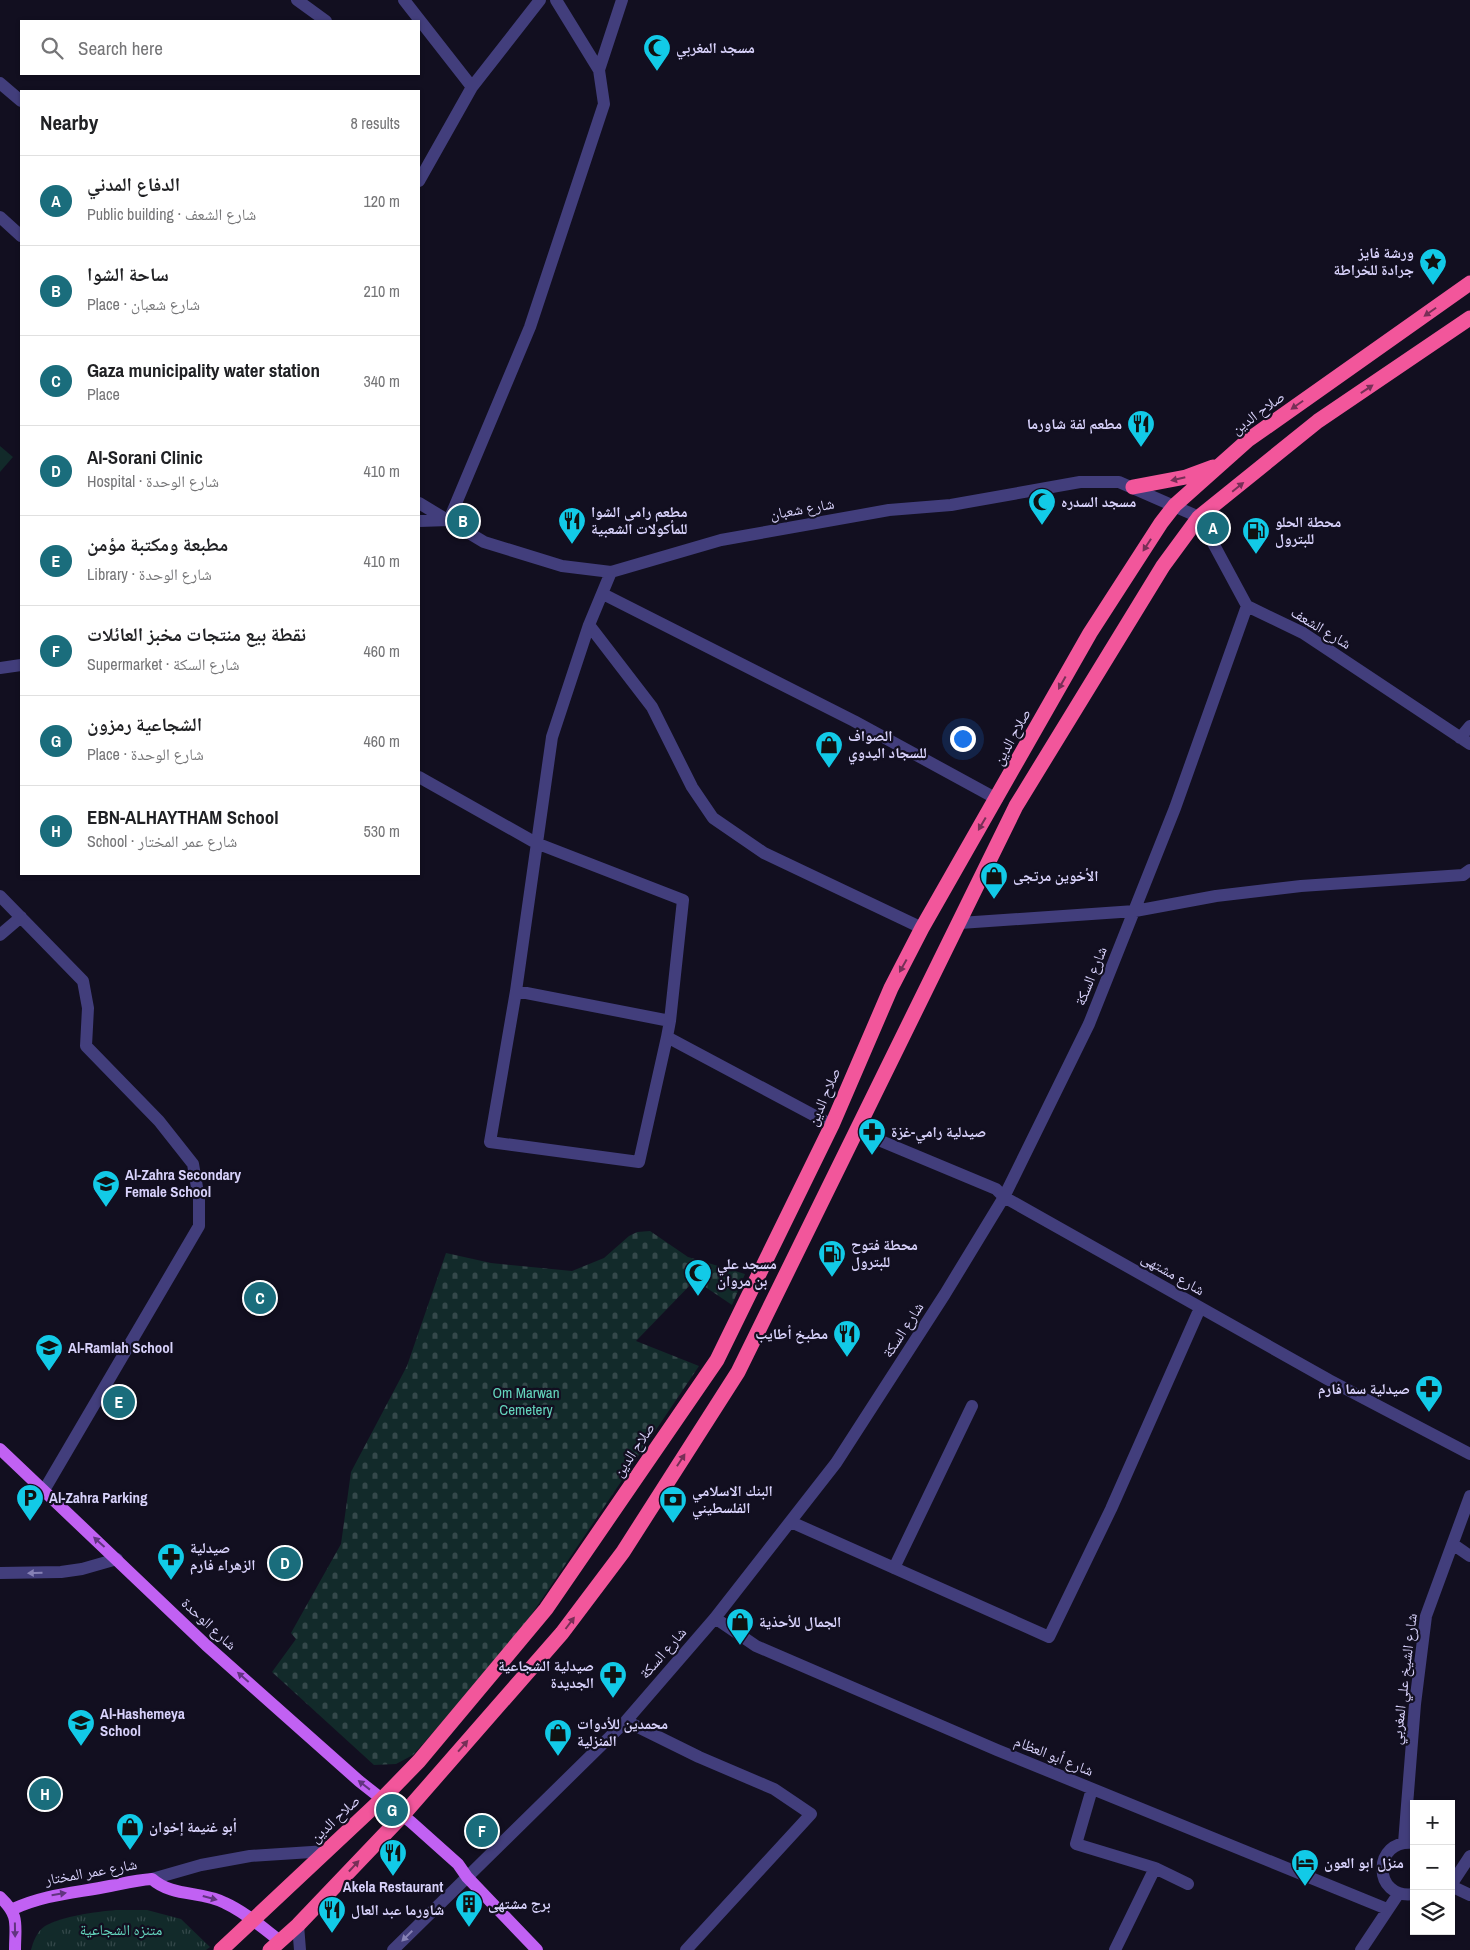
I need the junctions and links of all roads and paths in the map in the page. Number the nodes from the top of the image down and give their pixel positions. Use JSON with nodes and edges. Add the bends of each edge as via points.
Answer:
{"nodes":[{"id":1,"x":297,"y":0,"type":"edge"},
{"id":2,"x":404,"y":0,"type":"edge"},
{"id":3,"x":540,"y":0,"type":"edge"},
{"id":4,"x":556,"y":0,"type":"edge"},
{"id":5,"x":622,"y":0,"type":"edge"},
{"id":6,"x":325,"y":20,"type":"edge"},
{"id":7,"x":420,"y":20,"type":"edge"},
{"id":8,"x":420,"y":20,"type":"edge"},
{"id":9,"x":599,"y":70,"type":"junction"},
{"id":10,"x":0,"y":83,"type":"edge"},
{"id":11,"x":472,"y":87,"type":"junction"},
{"id":12,"x":20,"y":100,"type":"edge"},
{"id":13,"x":420,"y":179,"type":"edge"},
{"id":14,"x":0,"y":217,"type":"edge"},
{"id":15,"x":20,"y":235,"type":"edge"},
{"id":16,"x":1470,"y":283,"type":"edge"},
{"id":17,"x":1470,"y":318,"type":"edge"},
{"id":18,"x":1222,"y":464,"type":"junction"},
{"id":19,"x":1133,"y":487,"type":"junction"},
{"id":20,"x":420,"y":504,"type":"edge"},
{"id":21,"x":1175,"y":505,"type":"junction"},
{"id":22,"x":1199,"y":517,"type":"junction"},
{"id":23,"x":449,"y":520,"type":"junction"},
{"id":24,"x":420,"y":521,"type":"edge"},
{"id":25,"x":611,"y":572,"type":"junction"},
{"id":26,"x":603,"y":594,"type":"junction"},
{"id":27,"x":1247,"y":606,"type":"junction"},
{"id":28,"x":589,"y":625,"type":"junction"},
{"id":29,"x":20,"y":665,"type":"edge"},
{"id":30,"x":0,"y":668,"type":"edge"},
{"id":31,"x":1470,"y":726,"type":"edge"},
{"id":32,"x":1467,"y":741,"type":"edge"},
{"id":33,"x":420,"y":777,"type":"edge"},
{"id":34,"x":997,"y":799,"type":"junction"},
{"id":35,"x":536,"y":843,"type":"junction"},
{"id":36,"x":1470,"y":870,"type":"edge"},
{"id":37,"x":0,"y":896,"type":"edge"},
{"id":38,"x":1134,"y":911,"type":"junction"},
{"id":39,"x":21,"y":917,"type":"junction"},
{"id":40,"x":960,"y":923,"type":"junction"},
{"id":41,"x":922,"y":928,"type":"junction"},
{"id":42,"x":0,"y":935,"type":"edge"},
{"id":43,"x":516,"y":991,"type":"junction"},
{"id":44,"x":670,"y":1020,"type":"junction"},
{"id":45,"x":667,"y":1037,"type":"junction"},
{"id":46,"x":832,"y":1125,"type":"junction"},
{"id":47,"x":858,"y":1131,"type":"junction"},
{"id":48,"x":1004,"y":1197,"type":"junction"},
{"id":49,"x":1200,"y":1308,"type":"junction"},
{"id":50,"x":972,"y":1406,"type":"dead end"},
{"id":51,"x":0,"y":1449,"type":"edge"},
{"id":52,"x":1470,"y":1454,"type":"edge"},
{"id":53,"x":43,"y":1492,"type":"junction"},
{"id":54,"x":1470,"y":1496,"type":"edge"},
{"id":55,"x":791,"y":1522,"type":"junction"},
{"id":56,"x":1454,"y":1545,"type":"junction"},
{"id":57,"x":1470,"y":1556,"type":"edge"},
{"id":58,"x":117,"y":1559,"type":"junction"},
{"id":59,"x":894,"y":1568,"type":"junction"},
{"id":60,"x":0,"y":1573,"type":"edge"},
{"id":61,"x":715,"y":1618,"type":"junction"},
{"id":62,"x":626,"y":1721,"type":"junction"},
{"id":63,"x":1092,"y":1789,"type":"junction"},
{"id":64,"x":382,"y":1799,"type":"junction"},
{"id":65,"x":402,"y":1816,"type":"junction"},
{"id":66,"x":1409,"y":1843,"type":"edge"},
{"id":67,"x":327,"y":1851,"type":"junction"},
{"id":68,"x":1470,"y":1856,"type":"edge"},
{"id":69,"x":1155,"y":1868,"type":"junction"},
{"id":70,"x":466,"y":1876,"type":"junction"},
{"id":71,"x":152,"y":1879,"type":"junction"},
{"id":72,"x":1455,"y":1879,"type":"edge"},
{"id":73,"x":1188,"y":1884,"type":"dead end"},
{"id":74,"x":1455,"y":1887,"type":"edge"},
{"id":75,"x":1399,"y":1893,"type":"junction"},
{"id":76,"x":1410,"y":1894,"type":"edge"},
{"id":77,"x":1470,"y":1895,"type":"edge"},
{"id":78,"x":0,"y":1896,"type":"edge"},
{"id":79,"x":13,"y":1909,"type":"junction"},
{"id":80,"x":1387,"y":1909,"type":"junction"},
{"id":81,"x":253,"y":1920,"type":"junction"},
{"id":82,"x":298,"y":1925,"type":"junction"},
{"id":83,"x":275,"y":1946,"type":"edge"},
{"id":84,"x":695,"y":1947,"type":"edge"},
{"id":85,"x":15,"y":1950,"type":"edge"},
{"id":86,"x":221,"y":1950,"type":"edge"},
{"id":87,"x":300,"y":1950,"type":"edge"},
{"id":88,"x":393,"y":1950,"type":"edge"},
{"id":89,"x":537,"y":1950,"type":"edge"},
{"id":90,"x":1114,"y":1950,"type":"edge"},
{"id":91,"x":1361,"y":1950,"type":"edge"}],
"edges":[{"from":1,"to":6,"type":"street"},
{"from":2,"to":8,"type":"street"},
{"from":3,"to":11,"type":"street"},
{"from":4,"to":9,"type":"street"},
{"from":5,"to":9,"type":"street"},
{"from":7,"to":11,"type":"street"},
{"from":9,"to":23,"type":"street","via":[[604,104],[530,327]]},
{"from":10,"to":12,"type":"street"},
{"from":11,"to":13,"type":"street"},
{"from":14,"to":15,"type":"street"},
{"from":16,"to":18,"type":"highway","name":"صلاح الدين","one_way":true,"via":[[1248,440]]},
{"from":22,"to":17,"type":"highway","one_way":true,"via":[[1318,421]]},
{"from":18,"to":19,"type":"highway","one_way":true,"via":[[1186,477]]},
{"from":18,"to":21,"type":"highway","name":"صلاح الدين"},
{"from":19,"to":21,"type":"street","name":"شارع شعبان"},
{"from":19,"to":25,"type":"street","name":"شارع شعبان","via":[[1119,482],[1080,482],[951,505],[888,510],[721,540]]},
{"from":20,"to":23,"type":"street","name":"شارع شعبان"},
{"from":21,"to":22,"type":"street","name":"شارع شعبان"},
{"from":21,"to":34,"type":"highway","name":"صلاح الدين","one_way":true,"via":[[1090,633]]},
{"from":22,"to":27,"type":"street"},
{"from":22,"to":40,"type":"highway","via":[[1163,566],[1016,806]]},
{"from":23,"to":24,"type":"street"},
{"from":23,"to":25,"type":"street","name":"شارع شعبان","via":[[484,542],[562,566]]},
{"from":25,"to":26,"type":"street"},
{"from":26,"to":28,"type":"street"},
{"from":26,"to":34,"type":"street"},
{"from":27,"to":32,"type":"street","name":"شارع الشعف","via":[[1303,633]]},
{"from":27,"to":38,"type":"street","name":"شارع السكة","via":[[1175,808]]},
{"from":28,"to":35,"type":"street","via":[[552,737]]},
{"from":28,"to":41,"type":"street","via":[[652,707],[692,787],[713,818],[764,853]]},
{"from":29,"to":30,"type":"street"},
{"from":31,"to":32,"type":"street"},
{"from":33,"to":35,"type":"street"},
{"from":34,"to":41,"type":"highway","name":"صلاح الدين","one_way":true},
{"from":35,"to":43,"type":"street"},
{"from":35,"to":44,"type":"street","via":[[683,900]]},
{"from":36,"to":38,"type":"street","via":[[1463,875],[1301,886],[1216,896]]},
{"from":37,"to":39,"type":"street"},
{"from":38,"to":40,"type":"street"},
{"from":38,"to":48,"type":"street","name":"شارع السكة","via":[[1089,1024]]},
{"from":39,"to":42,"type":"street"},
{"from":39,"to":53,"type":"street","via":[[83,981],[88,1008],[86,1046],[159,1121],[193,1164],[199,1199],[199,1226]]},
{"from":40,"to":47,"type":"highway"},
{"from":41,"to":46,"type":"highway","name":"صلاح الدين","one_way":true,"via":[[888,996]]},
{"from":43,"to":44,"type":"street"},
{"from":43,"to":45,"type":"street","via":[[490,1142],[638,1162]]},
{"from":44,"to":45,"type":"street"},
{"from":45,"to":46,"type":"street"},
{"from":46,"to":64,"type":"highway","name":"صلاح الدين","via":[[716,1360],[546,1609],[419,1761]]},
{"from":47,"to":48,"type":"street","name":"شارع مشتهى","via":[[996,1189]]},
{"from":65,"to":47,"type":"highway","one_way":true,"via":[[562,1633],[623,1552],[738,1372]]},
{"from":48,"to":49,"type":"street","name":"شارع مشتهى"},
{"from":48,"to":55,"type":"street","name":"شارع السكة","via":[[836,1463]]},
{"from":49,"to":52,"type":"street","name":"شارع مشتهى"},
{"from":49,"to":59,"type":"street","via":[[1111,1509],[1049,1637]]},
{"from":50,"to":59,"type":"street"},
{"from":51,"to":53,"type":"main road","name":"شارع الوحدة"},
{"from":58,"to":53,"type":"main road","name":"شارع الوحدة","one_way":true},
{"from":54,"to":56,"type":"street","name":"شارع الشيخ علي المغربي"},
{"from":55,"to":59,"type":"street"},
{"from":55,"to":61,"type":"street","name":"شارع السكة"},
{"from":56,"to":57,"type":"street"},
{"from":56,"to":66,"type":"street","name":"شارع الشيخ علي المغربي","via":[[1426,1616],[1415,1704]]},
{"from":58,"to":60,"type":"street","one_way":true,"via":[[61,1572]]},
{"from":64,"to":58,"type":"main road","name":"شارع الوحدة","one_way":true,"via":[[206,1645]]},
{"from":61,"to":62,"type":"street","name":"شارع السكة"},
{"from":61,"to":63,"type":"street","name":"شارع أبو العظام","via":[[756,1646]]},
{"from":62,"to":70,"type":"street","name":"شارع السكة"},
{"from":62,"to":84,"type":"street","via":[[774,1789],[811,1814]]},
{"from":63,"to":69,"type":"street","via":[[1076,1844]]},
{"from":63,"to":80,"type":"street","name":"شارع أبو العظام"},
{"from":64,"to":65,"type":"main road","name":"شارع الوحدة"},
{"from":64,"to":67,"type":"highway","name":"صلاح الدين"},
{"from":65,"to":70,"type":"main road","name":"شارع الوحدة","via":[[458,1864]]},
{"from":82,"to":65,"type":"highway","one_way":true},
{"from":66,"to":75,"type":"street","via":[[1389,1851],[1382,1866],[1386,1883]]},
{"from":67,"to":71,"type":"street","via":[[250,1856]]},
{"from":67,"to":81,"type":"highway","name":"صلاح الدين"},
{"from":68,"to":72,"type":"street"},
{"from":69,"to":73,"type":"street"},
{"from":69,"to":90,"type":"street"},
{"from":70,"to":88,"type":"street","name":"شارع السكة","one_way":true},
{"from":70,"to":89,"type":"main road","name":"شارع الوحدة"},
{"from":79,"to":71,"type":"main road","name":"شارع عمر المختار","one_way":true,"via":[[46,1896]]},
{"from":71,"to":81,"type":"main road","name":"شارع عمر المختار","one_way":true,"via":[[163,1888],[214,1898]]},
{"from":74,"to":77,"type":"street"},
{"from":75,"to":76,"type":"street"},
{"from":75,"to":80,"type":"street"},
{"from":78,"to":79,"type":"main road"},
{"from":79,"to":85,"type":"main road","one_way":true},
{"from":80,"to":91,"type":"street"},
{"from":81,"to":83,"type":"main road","name":"شارع عمر المختار"},
{"from":81,"to":86,"type":"highway","name":"صلاح الدين"},
{"from":82,"to":83,"type":"highway"},
{"from":82,"to":87,"type":"street"}]}
